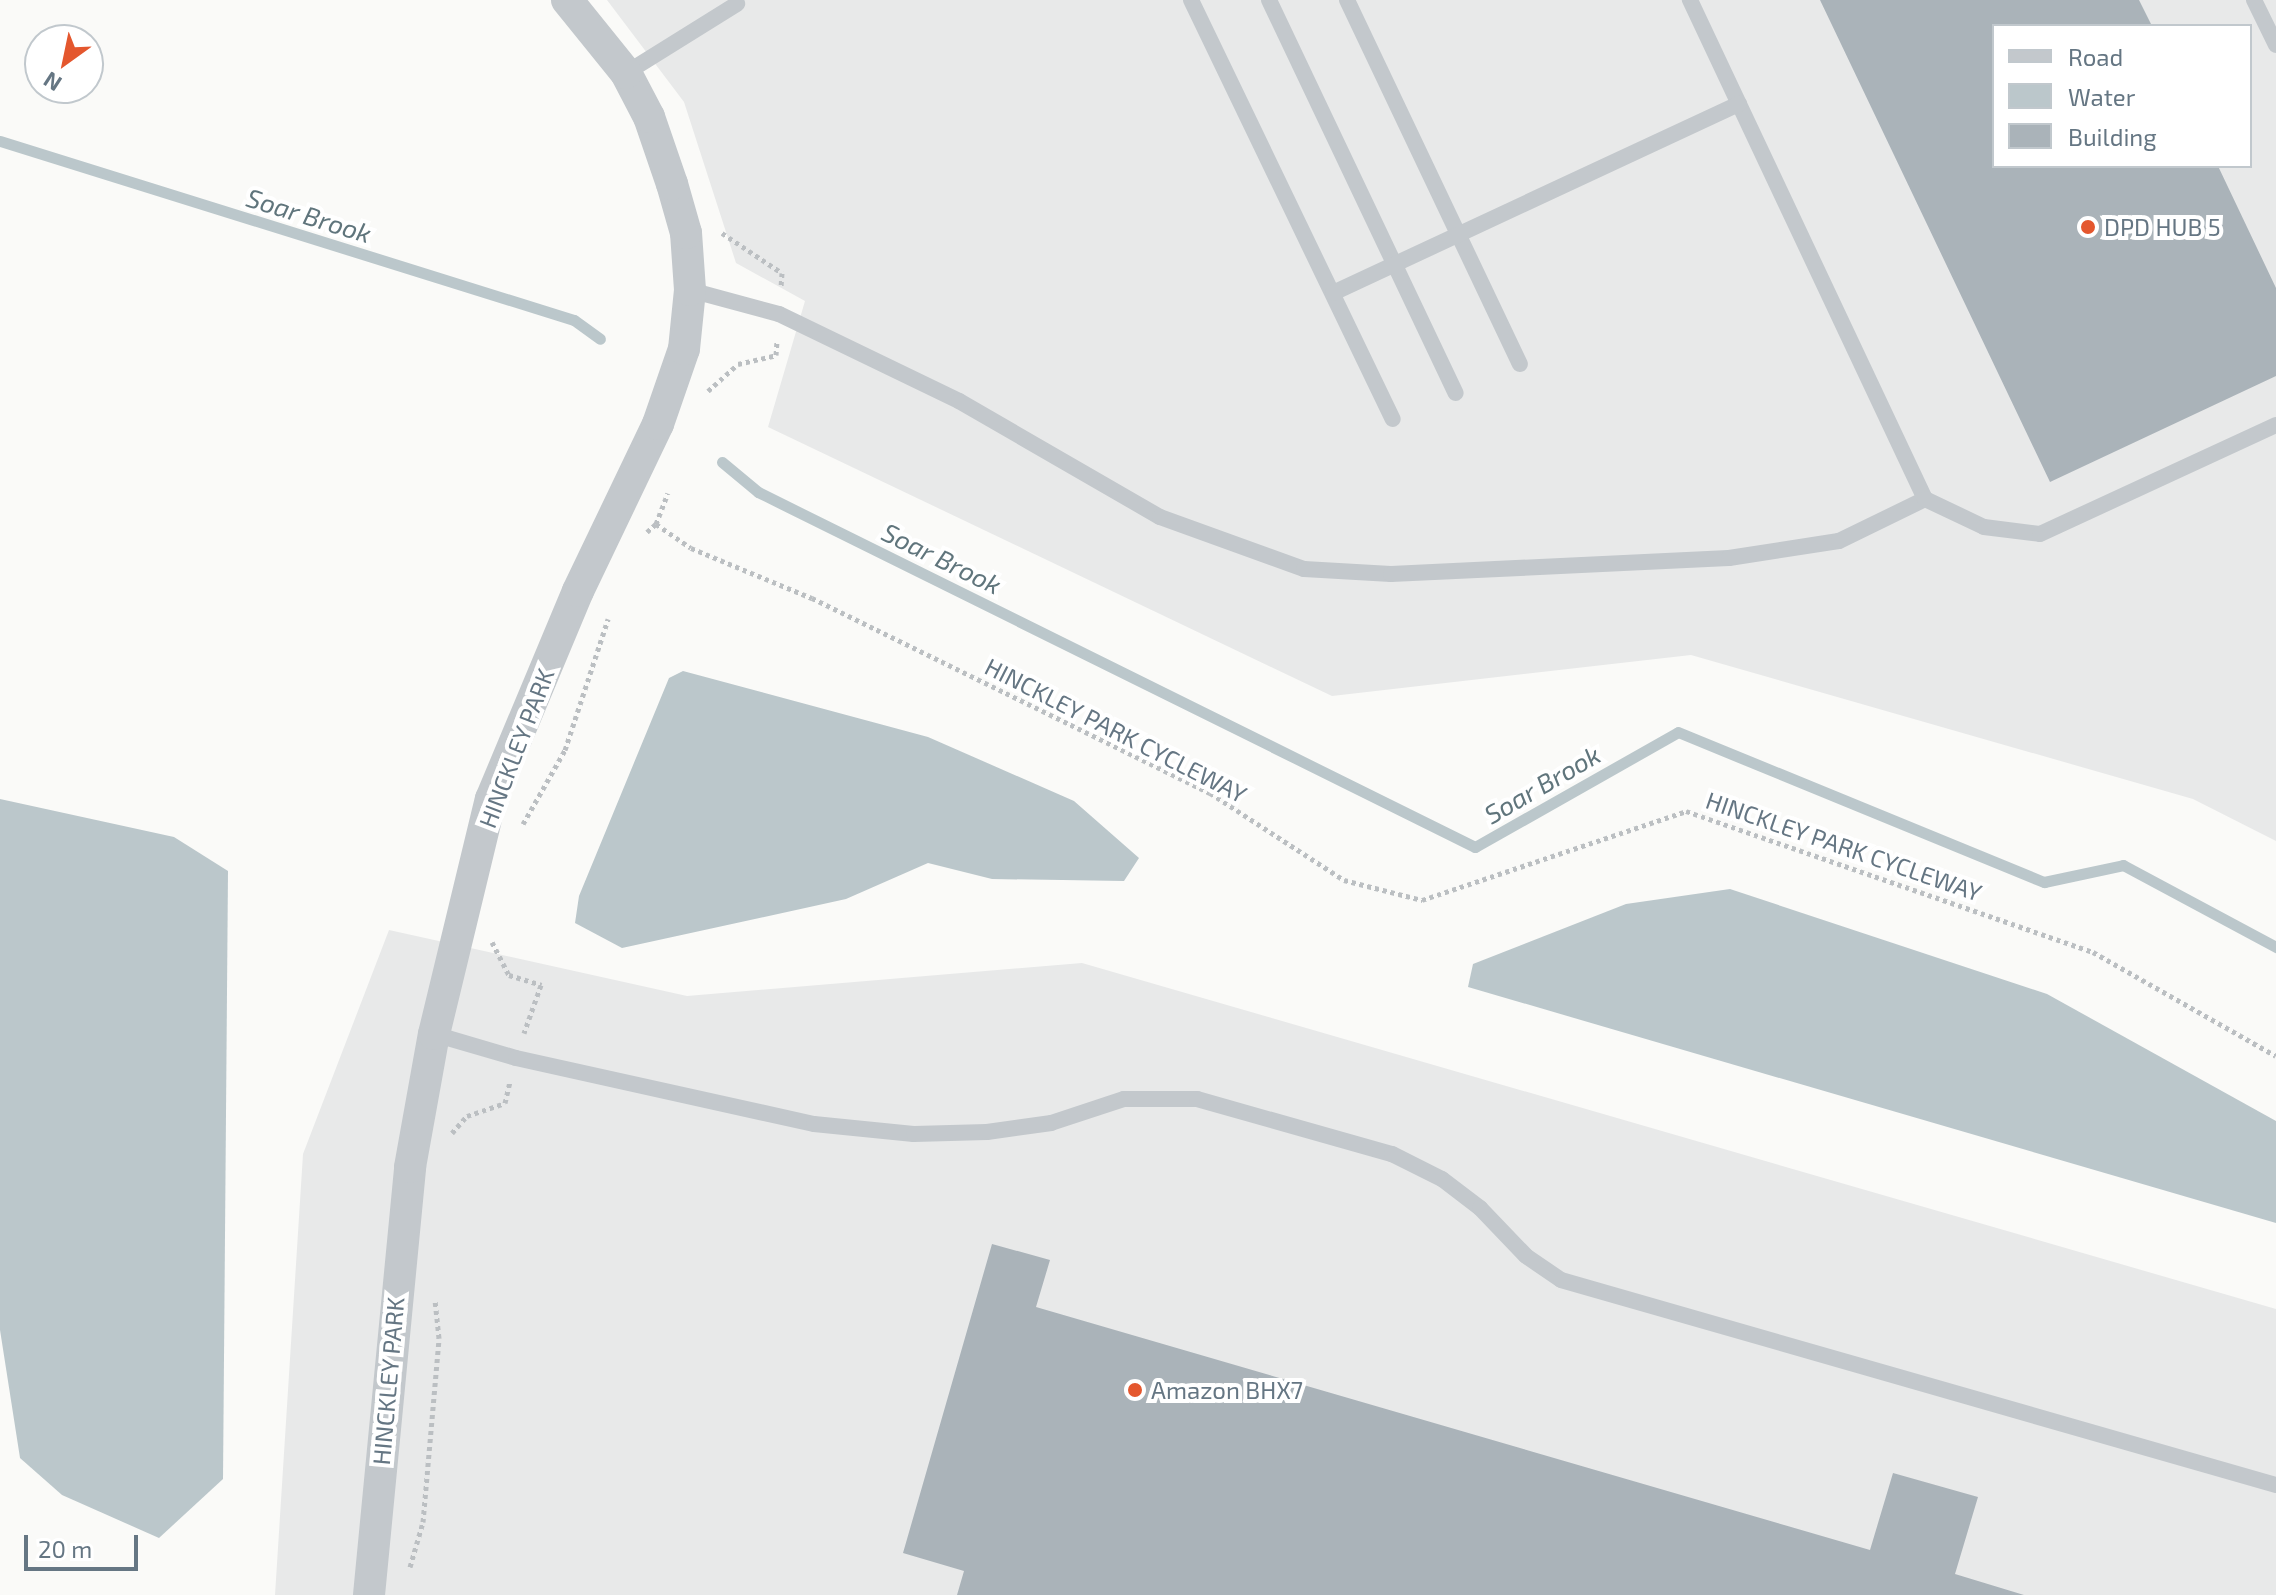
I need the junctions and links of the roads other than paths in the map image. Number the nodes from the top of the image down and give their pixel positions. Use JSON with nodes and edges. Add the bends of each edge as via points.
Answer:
{"nodes":[{"id":1,"x":567,"y":0,"type":"edge"},
{"id":2,"x":1191,"y":0,"type":"edge"},
{"id":3,"x":1269,"y":0,"type":"edge"},
{"id":4,"x":1347,"y":0,"type":"edge"},
{"id":5,"x":1690,"y":0,"type":"edge"},
{"id":6,"x":2254,"y":0,"type":"edge"},
{"id":7,"x":737,"y":4,"type":"dead end"},
{"id":8,"x":2276,"y":45,"type":"edge"},
{"id":9,"x":626,"y":73,"type":"junction"},
{"id":10,"x":1739,"y":104,"type":"junction"},
{"id":11,"x":1458,"y":235,"type":"junction"},
{"id":12,"x":1395,"y":264,"type":"junction"},
{"id":13,"x":690,"y":290,"type":"junction"},
{"id":14,"x":1333,"y":293,"type":"junction"},
{"id":15,"x":1520,"y":364,"type":"dead end"},
{"id":16,"x":1456,"y":393,"type":"dead end"},
{"id":17,"x":1393,"y":419,"type":"dead end"},
{"id":18,"x":2276,"y":425,"type":"edge"},
{"id":19,"x":1925,"y":499,"type":"junction"},
{"id":20,"x":434,"y":1034,"type":"junction"},
{"id":21,"x":2276,"y":1485,"type":"edge"},
{"id":22,"x":369,"y":1595,"type":"edge"}],
"edges":[{"from":1,"to":9,"type":"street","name":"HINCKLEY PARK"},
{"from":2,"to":14,"type":"lane"},
{"from":3,"to":12,"type":"lane"},
{"from":4,"to":11,"type":"lane"},
{"from":5,"to":10,"type":"lane"},
{"from":6,"to":8,"type":"lane"},
{"from":7,"to":9,"type":"lane"},
{"from":9,"to":13,"type":"street","name":"HINCKLEY PARK","via":[[649,117],[672,184],[686,233]]},
{"from":10,"to":11,"type":"lane"},
{"from":10,"to":19,"type":"lane"},
{"from":11,"to":12,"type":"lane"},
{"from":11,"to":15,"type":"lane"},
{"from":12,"to":14,"type":"lane"},
{"from":12,"to":16,"type":"lane"},
{"from":13,"to":19,"type":"lane","via":[[779,314],[959,401],[1160,517],[1304,569],[1391,574],[1784,554],[1839,541]]},
{"from":13,"to":20,"type":"street","name":"HINCKLEY PARK","via":[[684,349],[658,424],[578,591],[491,799]]},
{"from":14,"to":17,"type":"lane"},
{"from":18,"to":19,"type":"lane","via":[[2040,534],[1984,527]]},
{"from":20,"to":21,"type":"lane","via":[[516,1058],[814,1124],[914,1134],[1051,1123],[1124,1099],[1197,1099],[1404,1160],[1455,1189],[1526,1256],[1561,1280]]},
{"from":20,"to":22,"type":"street","name":"HINCKLEY PARK","via":[[410,1167]]}]}
